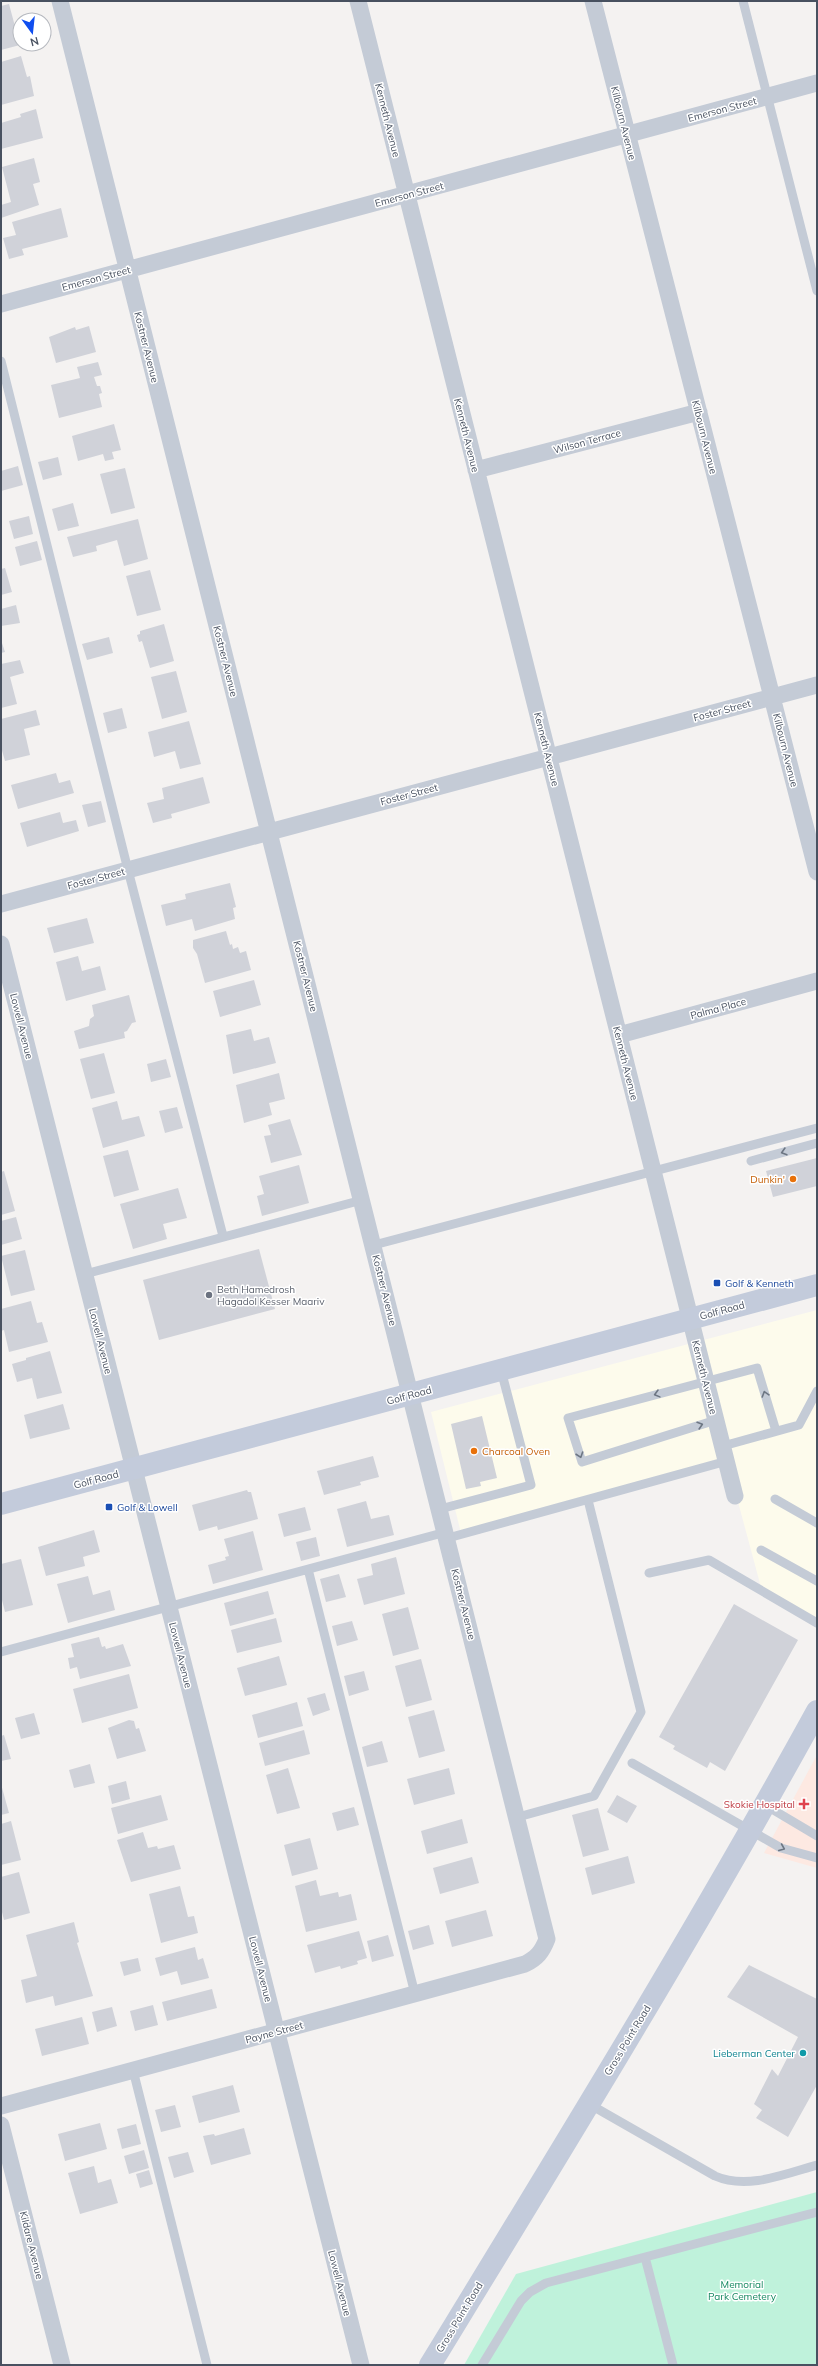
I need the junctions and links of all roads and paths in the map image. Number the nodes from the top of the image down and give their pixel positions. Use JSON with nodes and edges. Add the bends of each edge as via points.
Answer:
{"nodes":[{"id":1,"x":60,"y":1,"type":"edge"},
{"id":2,"x":358,"y":1,"type":"edge"},
{"id":3,"x":594,"y":1,"type":"edge"},
{"id":4,"x":744,"y":1,"type":"edge"},
{"id":5,"x":817,"y":83,"type":"edge"},
{"id":6,"x":768,"y":96,"type":"junction"},
{"id":7,"x":627,"y":134,"type":"junction"},
{"id":8,"x":407,"y":194,"type":"junction"},
{"id":9,"x":128,"y":270,"type":"junction"},
{"id":10,"x":817,"y":291,"type":"edge"},
{"id":11,"x":1,"y":304,"type":"edge"},
{"id":12,"x":1,"y":361,"type":"edge"},
{"id":13,"x":699,"y":412,"type":"junction"},
{"id":14,"x":476,"y":470,"type":"junction"},
{"id":15,"x":817,"y":684,"type":"edge"},
{"id":16,"x":772,"y":697,"type":"junction"},
{"id":17,"x":549,"y":757,"type":"junction"},
{"id":18,"x":269,"y":832,"type":"junction"},
{"id":19,"x":128,"y":870,"type":"junction"},
{"id":20,"x":817,"y":872,"type":"edge"},
{"id":21,"x":1,"y":904,"type":"edge"},
{"id":22,"x":1,"y":944,"type":"edge"},
{"id":23,"x":817,"y":981,"type":"edge"},
{"id":24,"x":619,"y":1035,"type":"junction"},
{"id":25,"x":817,"y":1128,"type":"edge"},
{"id":26,"x":817,"y":1142,"type":"edge"},
{"id":27,"x":751,"y":1161,"type":"dead end"},
{"id":28,"x":654,"y":1173,"type":"junction"},
{"id":29,"x":362,"y":1200,"type":"junction"},
{"id":30,"x":223,"y":1236,"type":"junction"},
{"id":31,"x":374,"y":1245,"type":"junction"},
{"id":32,"x":85,"y":1274,"type":"junction"},
{"id":33,"x":817,"y":1285,"type":"edge"},
{"id":34,"x":691,"y":1319,"type":"junction"},
{"id":35,"x":501,"y":1370,"type":"junction"},
{"id":36,"x":706,"y":1381,"type":"junction"},
{"id":37,"x":817,"y":1391,"type":"edge"},
{"id":38,"x":412,"y":1394,"type":"junction"},
{"id":39,"x":716,"y":1420,"type":"junction"},
{"id":40,"x":776,"y":1431,"type":"junction"},
{"id":41,"x":725,"y":1453,"type":"junction"},
{"id":42,"x":134,"y":1468,"type":"junction"},
{"id":43,"x":735,"y":1496,"type":"dead end"},
{"id":44,"x":775,"y":1499,"type":"dead end"},
{"id":45,"x":588,"y":1500,"type":"junction"},
{"id":46,"x":1,"y":1504,"type":"edge"},
{"id":47,"x":440,"y":1509,"type":"junction"},
{"id":48,"x":817,"y":1524,"type":"edge"},
{"id":49,"x":447,"y":1535,"type":"junction"},
{"id":50,"x":761,"y":1550,"type":"dead end"},
{"id":51,"x":308,"y":1569,"type":"junction"},
{"id":52,"x":649,"y":1573,"type":"dead end"},
{"id":53,"x":817,"y":1582,"type":"edge"},
{"id":54,"x":169,"y":1607,"type":"junction"},
{"id":55,"x":817,"y":1623,"type":"edge"},
{"id":56,"x":1,"y":1652,"type":"edge"},
{"id":57,"x":817,"y":1711,"type":"edge"},
{"id":58,"x":632,"y":1763,"type":"dead end"},
{"id":59,"x":765,"y":1805,"type":"junction"},
{"id":60,"x":518,"y":1817,"type":"junction"},
{"id":61,"x":750,"y":1830,"type":"junction"},
{"id":62,"x":817,"y":1836,"type":"edge"},
{"id":63,"x":817,"y":1858,"type":"edge"},
{"id":64,"x":543,"y":1950,"type":"joint"},
{"id":65,"x":415,"y":1994,"type":"junction"},
{"id":66,"x":276,"y":2031,"type":"junction"},
{"id":67,"x":133,"y":2070,"type":"junction"},
{"id":68,"x":589,"y":2104,"type":"junction"},
{"id":69,"x":1,"y":2106,"type":"edge"},
{"id":70,"x":1,"y":2125,"type":"edge"},
{"id":71,"x":817,"y":2165,"type":"edge"},
{"id":72,"x":817,"y":2212,"type":"edge"},
{"id":73,"x":645,"y":2257,"type":"junction"},
{"id":74,"x":62,"y":2365,"type":"edge"},
{"id":75,"x":207,"y":2365,"type":"edge"},
{"id":76,"x":361,"y":2365,"type":"edge"},
{"id":77,"x":430,"y":2365,"type":"edge"},
{"id":78,"x":482,"y":2365,"type":"edge"},
{"id":79,"x":673,"y":2365,"type":"edge"}],
"edges":[{"from":1,"to":9,"type":"street","name":"Kostner Avenue"},
{"from":2,"to":8,"type":"street","name":"Kenneth Avenue"},
{"from":3,"to":7,"type":"street","name":"Kilbourn Avenue"},
{"from":4,"to":6,"type":"lane"},
{"from":5,"to":6,"type":"street","name":"Emerson Street"},
{"from":6,"to":7,"type":"street","name":"Emerson Street"},
{"from":6,"to":10,"type":"lane"},
{"from":7,"to":8,"type":"street","name":"Emerson Street"},
{"from":7,"to":13,"type":"street","name":"Kilbourn Avenue"},
{"from":8,"to":9,"type":"street","name":"Emerson Street"},
{"from":8,"to":14,"type":"street","name":"Kenneth Avenue"},
{"from":9,"to":11,"type":"street","name":"Emerson Street"},
{"from":9,"to":18,"type":"street","name":"Kostner Avenue"},
{"from":12,"to":19,"type":"lane"},
{"from":13,"to":14,"type":"street","name":"Wilson Terrace"},
{"from":13,"to":16,"type":"street","name":"Kilbourn Avenue"},
{"from":14,"to":17,"type":"street","name":"Kenneth Avenue"},
{"from":15,"to":16,"type":"street","name":"Foster Street"},
{"from":16,"to":17,"type":"street","name":"Foster Street"},
{"from":16,"to":20,"type":"street","name":"Kilbourn Avenue"},
{"from":17,"to":18,"type":"street","name":"Foster Street"},
{"from":17,"to":24,"type":"street","name":"Kenneth Avenue"},
{"from":18,"to":19,"type":"street","name":"Foster Street"},
{"from":18,"to":29,"type":"street","name":"Kostner Avenue"},
{"from":19,"to":21,"type":"street","name":"Foster Street"},
{"from":19,"to":30,"type":"lane"},
{"from":22,"to":32,"type":"street","name":"Lowell Avenue"},
{"from":23,"to":24,"type":"street","name":"Palma Place"},
{"from":24,"to":28,"type":"street","name":"Kenneth Avenue"},
{"from":25,"to":28,"type":"lane"},
{"from":26,"to":27,"type":"lane","one_way":true},
{"from":28,"to":31,"type":"lane"},
{"from":28,"to":34,"type":"street","name":"Kenneth Avenue"},
{"from":29,"to":30,"type":"lane"},
{"from":29,"to":31,"type":"street","name":"Kostner Avenue"},
{"from":30,"to":32,"type":"lane"},
{"from":31,"to":38,"type":"street","name":"Kostner Avenue"},
{"from":32,"to":42,"type":"street","name":"Lowell Avenue"},
{"from":33,"to":34,"type":"main road","name":"Golf Road"},
{"from":34,"to":35,"type":"main road","name":"Golf Road"},
{"from":34,"to":36,"type":"street","name":"Kenneth Avenue"},
{"from":35,"to":38,"type":"main road","name":"Golf Road"},
{"from":35,"to":47,"type":"lane","via":[[531,1485]]},
{"from":36,"to":39,"type":"street","name":"Kenneth Avenue"},
{"from":36,"to":39,"type":"lane","one_way":true,"via":[[568,1418],[582,1462]]},
{"from":40,"to":36,"type":"lane","one_way":true,"via":[[757,1368]]},
{"from":37,"to":40,"type":"lane","via":[[799,1424]]},
{"from":38,"to":42,"type":"main road","name":"Golf Road"},
{"from":38,"to":47,"type":"street","name":"Kostner Avenue"},
{"from":39,"to":41,"type":"street","name":"Kenneth Avenue"},
{"from":40,"to":41,"type":"lane"},
{"from":41,"to":43,"type":"street","name":"Kenneth Avenue"},
{"from":41,"to":45,"type":"lane"},
{"from":42,"to":46,"type":"main road","name":"Golf Road"},
{"from":42,"to":54,"type":"street","name":"Lowell Avenue"},
{"from":44,"to":48,"type":"lane"},
{"from":45,"to":49,"type":"lane"},
{"from":45,"to":60,"type":"lane","via":[[641,1712],[594,1796]]},
{"from":47,"to":49,"type":"street","name":"Kostner Avenue"},
{"from":49,"to":51,"type":"lane"},
{"from":49,"to":60,"type":"street","name":"Kostner Avenue"},
{"from":50,"to":53,"type":"lane"},
{"from":51,"to":54,"type":"lane"},
{"from":51,"to":65,"type":"lane"},
{"from":52,"to":55,"type":"lane","via":[[709,1560]]},
{"from":54,"to":56,"type":"lane"},
{"from":54,"to":66,"type":"street","name":"Lowell Avenue"},
{"from":57,"to":59,"type":"main road","name":"Gross Point Road"},
{"from":58,"to":61,"type":"lane"},
{"from":59,"to":61,"type":"main road","name":"Gross Point Road"},
{"from":59,"to":62,"type":"lane"},
{"from":60,"to":64,"type":"street","name":"Kostner Avenue","via":[[545,1926],[547,1939]]},
{"from":61,"to":63,"type":"lane","one_way":true,"via":[[781,1848]]},
{"from":61,"to":68,"type":"main road","name":"Gross Point Road"},
{"from":64,"to":65,"type":"street","name":"Payne Street","via":[[537,1958],[525,1964]]},
{"from":65,"to":66,"type":"street","name":"Payne Street"},
{"from":66,"to":67,"type":"street","name":"Payne Street"},
{"from":66,"to":76,"type":"street","name":"Lowell Avenue"},
{"from":67,"to":69,"type":"street","name":"Payne Street"},
{"from":67,"to":75,"type":"lane"},
{"from":68,"to":71,"type":"lane","via":[[728,2181],[759,2180]]},
{"from":68,"to":77,"type":"main road","name":"Gross Point Road"},
{"from":70,"to":74,"type":"street","name":"Kildare Avenue"},
{"from":72,"to":73,"type":"lane"},
{"from":73,"to":78,"type":"lane","via":[[546,2283],[530,2292],[521,2301]]},
{"from":73,"to":79,"type":"lane"}]}
